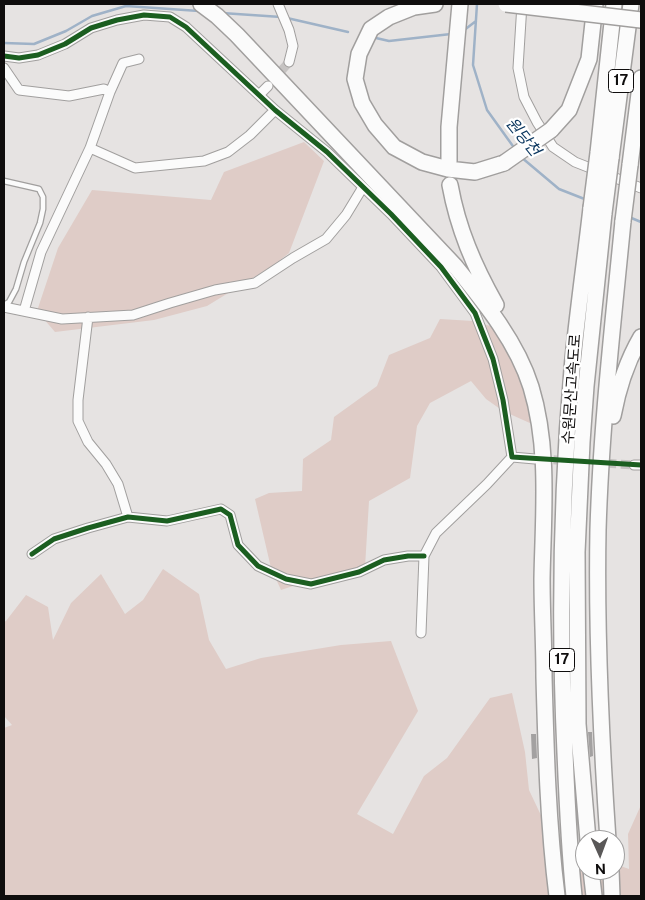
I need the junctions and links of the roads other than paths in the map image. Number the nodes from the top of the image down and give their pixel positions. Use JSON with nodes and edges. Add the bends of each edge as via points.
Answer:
{"nodes":[{"id":1,"x":201,"y":4,"type":"edge"},
{"id":2,"x":278,"y":4,"type":"edge"},
{"id":3,"x":435,"y":4,"type":"edge"},
{"id":4,"x":460,"y":4,"type":"edge"},
{"id":5,"x":506,"y":4,"type":"edge"},
{"id":6,"x":522,"y":4,"type":"edge"},
{"id":7,"x":594,"y":4,"type":"edge"},
{"id":8,"x":614,"y":4,"type":"edge"},
{"id":9,"x":631,"y":4,"type":"edge"},
{"id":10,"x":641,"y":20,"type":"edge"},
{"id":11,"x":4,"y":56,"type":"edge"},
{"id":12,"x":139,"y":59,"type":"dead end"},
{"id":13,"x":289,"y":62,"type":"tunnel mouth"},
{"id":14,"x":4,"y":68,"type":"edge"},
{"id":15,"x":641,"y":78,"type":"edge"},
{"id":16,"x":268,"y":86,"type":"tunnel mouth"},
{"id":17,"x":110,"y":92,"type":"junction"},
{"id":18,"x":259,"y":95,"type":"junction"},
{"id":19,"x":275,"y":110,"type":"junction"},
{"id":20,"x":90,"y":148,"type":"junction"},
{"id":21,"x":604,"y":155,"type":"junction"},
{"id":22,"x":449,"y":162,"type":"dead end"},
{"id":23,"x":4,"y":181,"type":"edge"},
{"id":24,"x":450,"y":185,"type":"dead end"},
{"id":25,"x":363,"y":187,"type":"junction"},
{"id":26,"x":641,"y":188,"type":"edge"},
{"id":27,"x":598,"y":211,"type":"junction"},
{"id":28,"x":4,"y":306,"type":"edge"},
{"id":29,"x":24,"y":311,"type":"junction"},
{"id":30,"x":88,"y":318,"type":"junction"},
{"id":31,"x":641,"y":337,"type":"edge"},
{"id":32,"x":531,"y":386,"type":"junction"},
{"id":33,"x":512,"y":457,"type":"junction"},
{"id":34,"x":535,"y":459,"type":"tunnel mouth"},
{"id":35,"x":128,"y":517,"type":"junction"},
{"id":36,"x":598,"y":529,"type":"junction"},
{"id":37,"x":32,"y":554,"type":"dead end"},
{"id":38,"x":424,"y":556,"type":"junction"},
{"id":39,"x":421,"y":633,"type":"dead end"},
{"id":40,"x":587,"y":830,"type":"edge"},
{"id":41,"x":607,"y":830,"type":"edge"},
{"id":42,"x":592,"y":880,"type":"edge"},
{"id":43,"x":611,"y":880,"type":"edge"},
{"id":44,"x":557,"y":896,"type":"edge"},
{"id":45,"x":574,"y":896,"type":"edge"},
{"id":46,"x":594,"y":896,"type":"edge"},
{"id":47,"x":612,"y":896,"type":"edge"}],
"edges":[{"from":1,"to":32,"type":"highway","via":[[237,35],[455,266],[502,328]]},
{"from":2,"to":13,"type":"street","via":[[293,46]]},
{"from":3,"to":7,"type":"highway","bridge":true,"via":[[414,7],[371,29],[359,54],[355,79],[362,103],[394,147],[422,162],[475,172],[504,163],[551,130],[569,110],[589,60]]},
{"from":4,"to":22,"type":"highway","via":[[448,127]]},
{"from":5,"to":10,"type":"highway","bridge":true},
{"from":6,"to":26,"type":"street","via":[[518,68],[524,97],[553,147],[575,162]]},
{"from":8,"to":21,"type":"highway","name":"수원문산고속도로","number":"17"},
{"from":9,"to":21,"type":"highway","name":"수원문산고속도로","number":"17"},
{"from":11,"to":18,"type":"street","via":[[38,55],[65,44],[90,28],[117,20],[144,15],[170,17],[186,27]]},
{"from":12,"to":17,"type":"street","via":[[123,63]]},
{"from":14,"to":17,"type":"street","via":[[18,90],[70,96],[104,89]]},
{"from":15,"to":36,"type":"highway","bridge":true,"via":[[623,221]]},
{"from":16,"to":18,"type":"street"},
{"from":17,"to":20,"type":"street"},
{"from":18,"to":19,"type":"street"},
{"from":19,"to":20,"type":"street","via":[[228,152],[204,161],[135,168]]},
{"from":19,"to":25,"type":"street","via":[[327,152]]},
{"from":20,"to":29,"type":"street","via":[[41,252]]},
{"from":21,"to":27,"type":"highway","name":"수원문산고속도로","number":"17","bridge":true},
{"from":23,"to":28,"type":"lane","via":[[39,189],[43,209],[16,289]]},
{"from":24,"to":32,"type":"highway","via":[[467,246],[520,353]]},
{"from":25,"to":30,"type":"street","via":[[326,239],[255,283],[215,290],[133,315]]},
{"from":25,"to":33,"type":"street","via":[[441,267],[474,313],[493,359]]},
{"from":27,"to":40,"type":"highway","name":"수원문산고속도로","number":"17","via":[[577,552],[578,724]]},
{"from":27,"to":45,"type":"highway","name":"수원문산고속도로","number":"17","via":[[572,369],[564,506],[563,701],[569,853]]},
{"from":28,"to":29,"type":"street"},
{"from":29,"to":30,"type":"street","via":[[62,319]]},
{"from":30,"to":35,"type":"street","via":[[78,421],[88,442],[118,484]]},
{"from":31,"to":36,"type":"highway","via":[[618,392]]},
{"from":32,"to":44,"type":"highway","via":[[541,436],[543,470],[546,749]]},
{"from":33,"to":34,"type":"street"},
{"from":33,"to":38,"type":"street","via":[[436,533]]},
{"from":35,"to":37,"type":"street","via":[[54,539]]},
{"from":35,"to":38,"type":"street","via":[[167,521],[221,509],[230,515],[238,545],[258,566],[286,579],[311,584],[359,572],[384,560]]},
{"from":36,"to":41,"type":"highway","via":[[598,636]]},
{"from":38,"to":39,"type":"street"},
{"from":42,"to":46,"type":"highway"},
{"from":43,"to":47,"type":"highway"}]}
